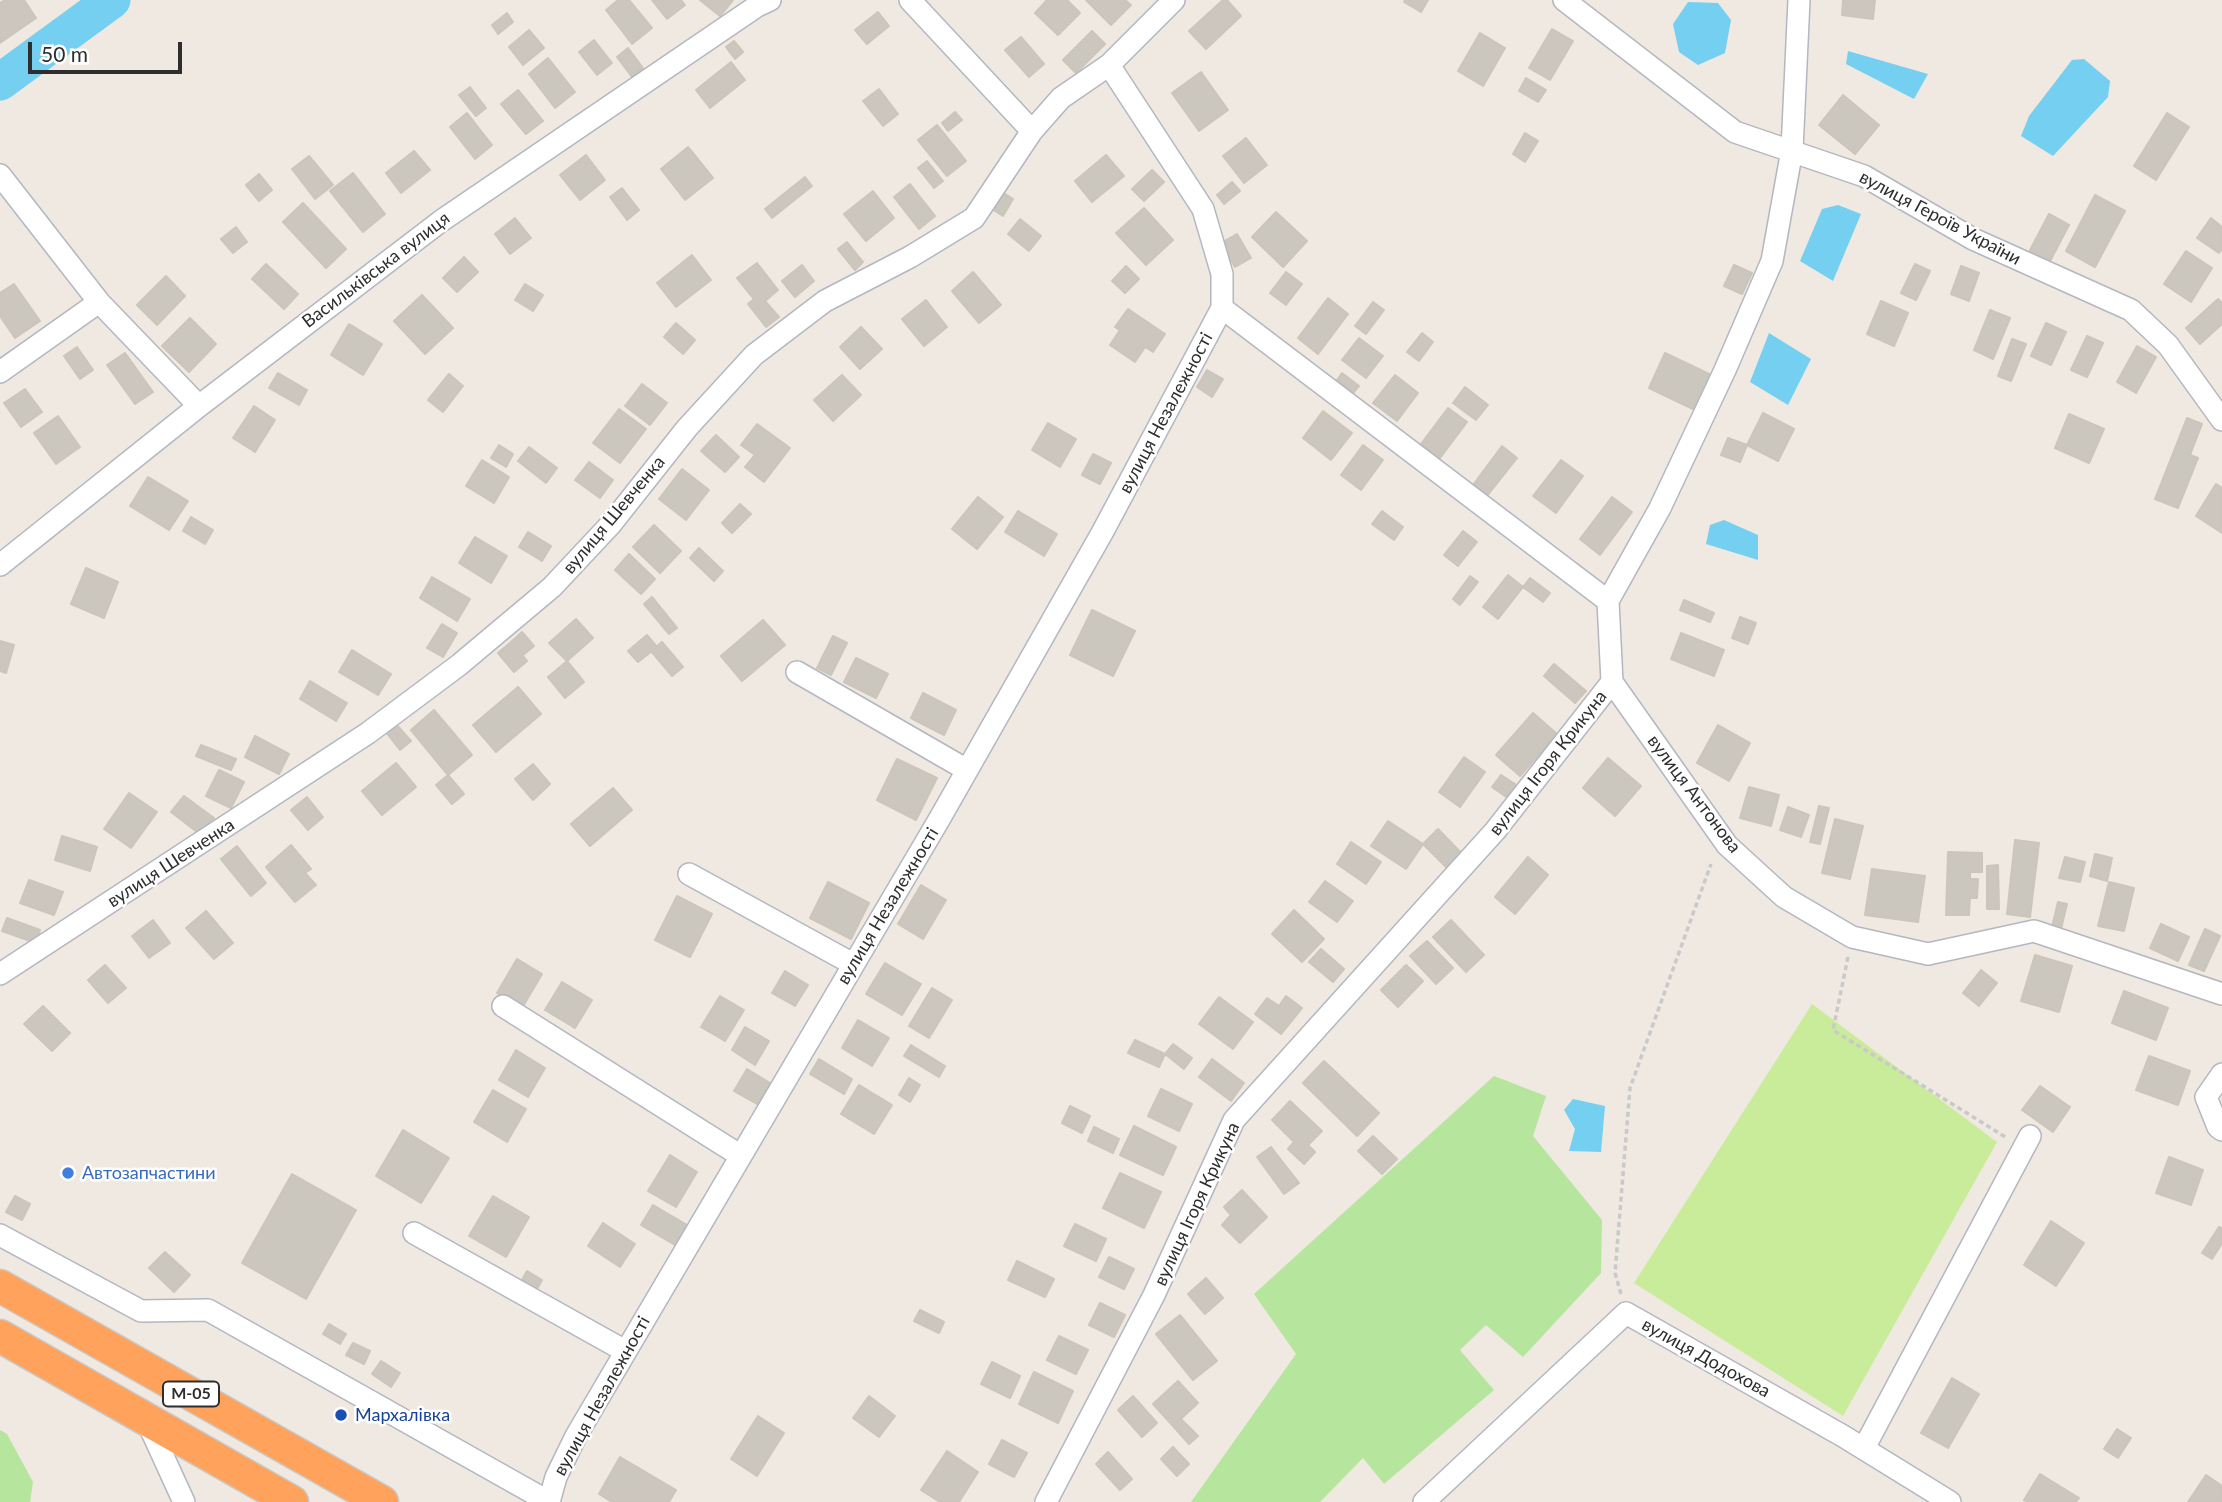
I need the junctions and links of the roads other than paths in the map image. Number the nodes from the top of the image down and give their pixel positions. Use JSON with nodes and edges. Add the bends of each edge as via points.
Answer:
{"nodes":[{"id":1,"x":770,"y":0,"type":"edge"},
{"id":2,"x":910,"y":0,"type":"edge"},
{"id":3,"x":1174,"y":0,"type":"edge"},
{"id":4,"x":1564,"y":0,"type":"edge"},
{"id":5,"x":1799,"y":0,"type":"edge"},
{"id":6,"x":1109,"y":65,"type":"junction"},
{"id":7,"x":1032,"y":131,"type":"junction"},
{"id":8,"x":1791,"y":150,"type":"junction"},
{"id":9,"x":0,"y":175,"type":"edge"},
{"id":10,"x":99,"y":302,"type":"junction"},
{"id":11,"x":1222,"y":308,"type":"junction"},
{"id":12,"x":0,"y":372,"type":"edge"},
{"id":13,"x":199,"y":406,"type":"junction"},
{"id":14,"x":2222,"y":420,"type":"edge"},
{"id":15,"x":0,"y":565,"type":"edge"},
{"id":16,"x":1608,"y":601,"type":"junction"},
{"id":17,"x":797,"y":672,"type":"dead end"},
{"id":18,"x":1612,"y":682,"type":"junction"},
{"id":19,"x":967,"y":770,"type":"junction"},
{"id":20,"x":690,"y":874,"type":"dead end"},
{"id":21,"x":853,"y":964,"type":"junction"},
{"id":22,"x":0,"y":974,"type":"edge"},
{"id":23,"x":2222,"y":994,"type":"edge"},
{"id":24,"x":503,"y":1006,"type":"dead end"},
{"id":25,"x":2222,"y":1074,"type":"edge"},
{"id":26,"x":2222,"y":1130,"type":"edge"},
{"id":27,"x":2027,"y":1142,"type":"road end"},
{"id":28,"x":741,"y":1156,"type":"junction"},
{"id":29,"x":414,"y":1233,"type":"dead end"},
{"id":30,"x":0,"y":1234,"type":"edge"},
{"id":31,"x":0,"y":1286,"type":"edge"},
{"id":32,"x":0,"y":1336,"type":"edge"},
{"id":33,"x":625,"y":1351,"type":"junction"},
{"id":34,"x":146,"y":1419,"type":"junction"},
{"id":35,"x":1864,"y":1448,"type":"junction"},
{"id":36,"x":1926,"y":1496,"type":"edge"},
{"id":37,"x":184,"y":1502,"type":"edge"},
{"id":38,"x":292,"y":1502,"type":"edge"},
{"id":39,"x":382,"y":1502,"type":"edge"},
{"id":40,"x":549,"y":1502,"type":"edge"},
{"id":41,"x":1046,"y":1502,"type":"edge"},
{"id":42,"x":1424,"y":1502,"type":"edge"},
{"id":43,"x":1950,"y":1502,"type":"edge"}],
"edges":[{"from":1,"to":13,"type":"street","name":"Васильківська вулиця","via":[[441,220]]},
{"from":2,"to":7,"type":"street"},
{"from":3,"to":6,"type":"street","name":"вулиця Шевченка"},
{"from":4,"to":8,"type":"street","name":"вулиця Героїв України","via":[[1735,132]]},
{"from":5,"to":8,"type":"street"},
{"from":6,"to":7,"type":"street","name":"вулиця Шевченка","via":[[1061,98]]},
{"from":6,"to":11,"type":"street","via":[[1203,209],[1222,274]]},
{"from":7,"to":22,"type":"street","name":"вулиця Шевченка","via":[[974,218],[825,301],[754,355],[560,578],[459,665],[368,733]]},
{"from":8,"to":14,"type":"street","name":"вулиця Героїв України","via":[[1864,176],[1973,239],[2131,310],[2168,345]]},
{"from":8,"to":16,"type":"street","via":[[1772,261],[1660,508]]},
{"from":9,"to":10,"type":"street"},
{"from":10,"to":12,"type":"street"},
{"from":10,"to":13,"type":"street"},
{"from":11,"to":16,"type":"street"},
{"from":11,"to":19,"type":"street","name":"вулиця Незалежності","via":[[1102,533]]},
{"from":13,"to":15,"type":"street","name":"Васильківська вулиця"},
{"from":16,"to":18,"type":"street","name":"вулиця Ігоря Крикуна"},
{"from":17,"to":19,"type":"street"},
{"from":18,"to":23,"type":"street","name":"вулиця Антонова","via":[[1727,845],[1784,897],[1852,937],[1928,954],[2034,932]]},
{"from":18,"to":41,"type":"street","name":"вулиця Ігоря Крикуна","via":[[1495,831],[1234,1120],[1154,1295]]},
{"from":19,"to":21,"type":"street","name":"вулиця Незалежності"},
{"from":20,"to":21,"type":"street"},
{"from":21,"to":28,"type":"street","name":"вулиця Незалежності"},
{"from":24,"to":28,"type":"street"},
{"from":25,"to":26,"type":"street","via":[[2206,1097]]},
{"from":27,"to":35,"type":"street"},
{"from":28,"to":33,"type":"street","name":"вулиця Незалежності"},
{"from":29,"to":33,"type":"street"},
{"from":30,"to":40,"type":"street","via":[[141,1311],[208,1310]]},
{"from":31,"to":39,"type":"highway","number":"М-05"},
{"from":32,"to":34,"type":"highway","number":"М-05"},
{"from":33,"to":40,"type":"street","name":"вулиця Незалежності","via":[[576,1436]]},
{"from":34,"to":37,"type":"street"},
{"from":34,"to":38,"type":"highway","number":"М-05"},
{"from":35,"to":36,"type":"street","name":"вулиця Додохова"},
{"from":35,"to":42,"type":"street","name":"вулиця Додохова","via":[[1626,1313]]},
{"from":36,"to":43,"type":"street","name":"вулиця Додохова"}]}
